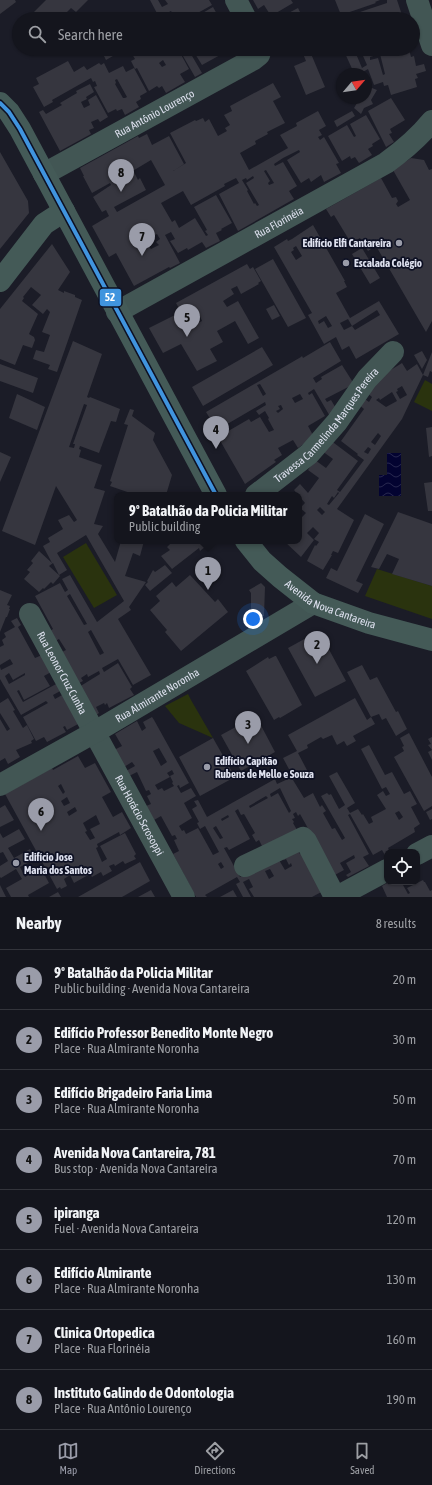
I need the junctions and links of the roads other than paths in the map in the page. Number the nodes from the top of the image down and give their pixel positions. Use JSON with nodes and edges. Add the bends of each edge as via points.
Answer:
{"nodes":[{"id":1,"x":236,"y":0,"type":"edge"},
{"id":2,"x":418,"y":0,"type":"edge"},
{"id":3,"x":242,"y":12,"type":"edge"},
{"id":4,"x":432,"y":46,"type":"edge"},
{"id":5,"x":258,"y":56,"type":"edge"},
{"id":6,"x":0,"y":103,"type":"edge"},
{"id":7,"x":432,"y":121,"type":"edge"},
{"id":8,"x":44,"y":174,"type":"junction"},
{"id":9,"x":64,"y":211,"type":"junction"},
{"id":10,"x":0,"y":281,"type":"edge"},
{"id":11,"x":117,"y":312,"type":"junction"},
{"id":12,"x":393,"y":352,"type":"dead end"},
{"id":13,"x":214,"y":492,"type":"edge"},
{"id":14,"x":260,"y":492,"type":"edge"},
{"id":15,"x":249,"y":544,"type":"edge"},
{"id":16,"x":313,"y":603,"type":"junction"},
{"id":17,"x":30,"y":614,"type":"dead end"},
{"id":18,"x":432,"y":640,"type":"edge"},
{"id":19,"x":95,"y":732,"type":"junction"},
{"id":20,"x":0,"y":785,"type":"edge"},
{"id":21,"x":432,"y":846,"type":"edge"},
{"id":22,"x":420,"y":852,"type":"edge"},
{"id":23,"x":245,"y":866,"type":"dead end"},
{"id":24,"x":384,"y":872,"type":"edge"},
{"id":25,"x":184,"y":897,"type":"edge"},
{"id":26,"x":336,"y":897,"type":"edge"}],
"edges":[{"from":1,"to":3,"type":"street"},
{"from":2,"to":4,"type":"street"},
{"from":5,"to":8,"type":"street","name":"Rua Antônio Lourenço"},
{"from":6,"to":8,"type":"main road","via":[[20,129]]},
{"from":7,"to":11,"type":"street","name":"Rua Florinéia","via":[[421,134],[386,163]]},
{"from":8,"to":9,"type":"main road"},
{"from":9,"to":10,"type":"main road","via":[[44,224]]},
{"from":9,"to":11,"type":"main road"},
{"from":11,"to":13,"type":"main road"},
{"from":12,"to":14,"type":"street","name":"Travessa Carmelinda Marques Pereira","via":[[368,379],[312,451]]},
{"from":15,"to":16,"type":"main road","name":"Avenida Nova Cantareira","via":[[280,577]]},
{"from":16,"to":18,"type":"main road","name":"Avenida Nova Cantareira","via":[[369,623]]},
{"from":16,"to":19,"type":"street","name":"Rua Almirante Noronha"},
{"from":17,"to":19,"type":"street","name":"Rua Leonor Cruz Cunha"},
{"from":19,"to":20,"type":"street","name":"Rua Almirante Noronha"},
{"from":19,"to":25,"type":"street","name":"Rua Horácio Scrosoppi"},
{"from":21,"to":22,"type":"street"},
{"from":23,"to":26,"type":"street","via":[[303,838]]},
{"from":24,"to":26,"type":"street"}]}
